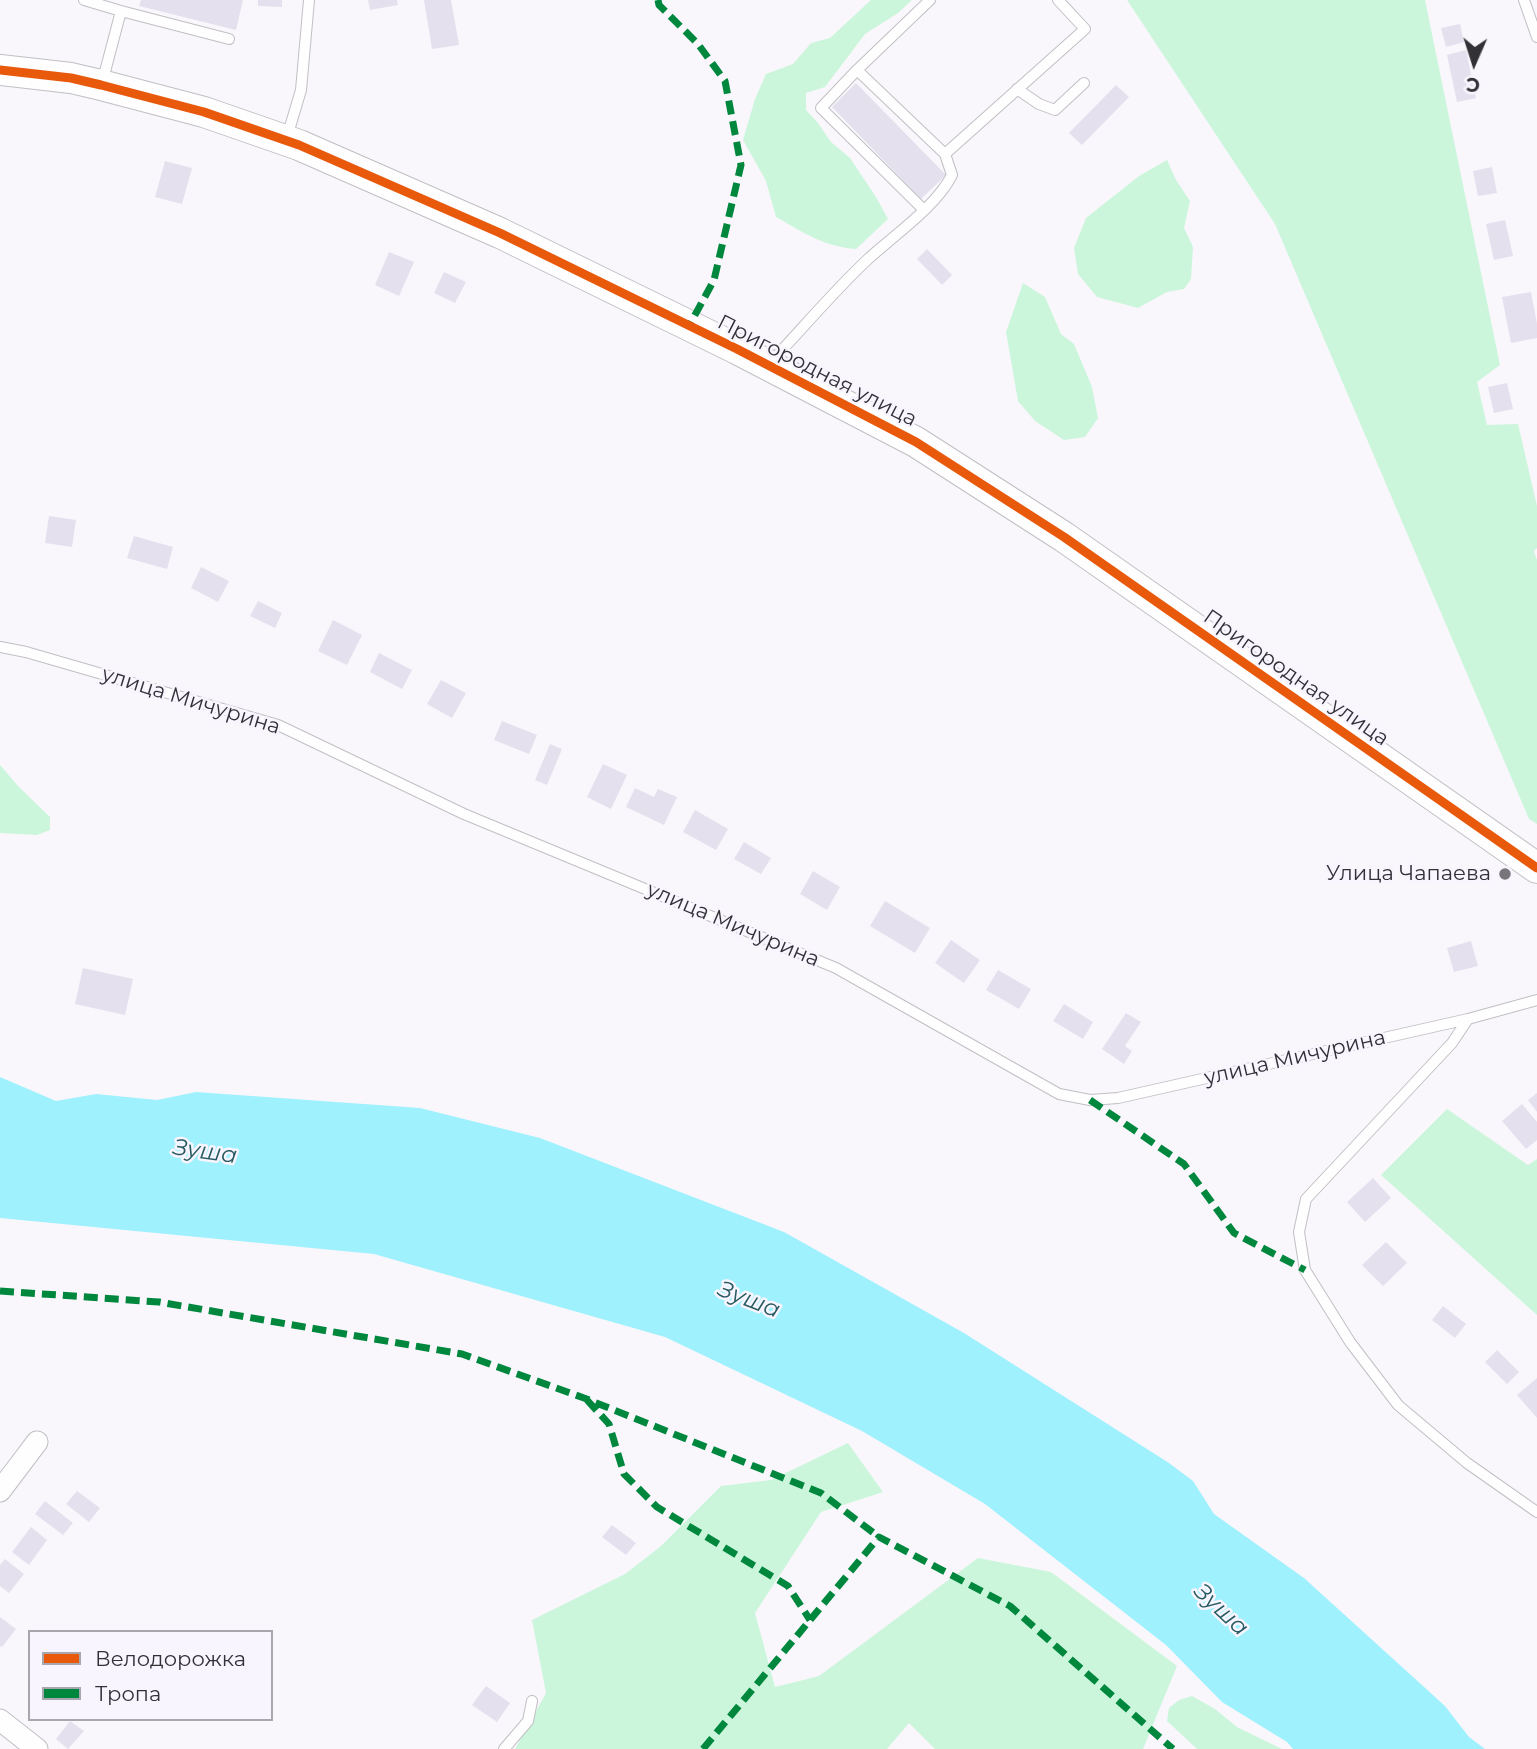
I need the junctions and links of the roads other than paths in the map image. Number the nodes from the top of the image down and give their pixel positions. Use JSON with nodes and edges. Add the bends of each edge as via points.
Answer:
{"nodes":[{"id":1,"x":84,"y":0,"type":"edge"},
{"id":2,"x":309,"y":0,"type":"edge"},
{"id":3,"x":930,"y":0,"type":"edge"},
{"id":4,"x":1058,"y":0,"type":"edge"},
{"id":5,"x":1524,"y":0,"type":"edge"},
{"id":6,"x":121,"y":11,"type":"junction"},
{"id":7,"x":1537,"y":37,"type":"edge"},
{"id":8,"x":229,"y":39,"type":"dead end"},
{"id":9,"x":857,"y":69,"type":"junction"},
{"id":10,"x":0,"y":70,"type":"edge"},
{"id":11,"x":1084,"y":83,"type":"dead end"},
{"id":12,"x":101,"y":85,"type":"junction"},
{"id":13,"x":1017,"y":89,"type":"junction"},
{"id":14,"x":286,"y":140,"type":"junction"},
{"id":15,"x":945,"y":154,"type":"junction"},
{"id":16,"x":923,"y":209,"type":"junction"},
{"id":17,"x":768,"y":365,"type":"junction"},
{"id":18,"x":0,"y":647,"type":"edge"},
{"id":19,"x":1537,"y":868,"type":"edge"},
{"id":20,"x":1537,"y":1000,"type":"edge"},
{"id":21,"x":1468,"y":1019,"type":"junction"},
{"id":22,"x":37,"y":1442,"type":"dead end"},
{"id":23,"x":0,"y":1491,"type":"edge"},
{"id":24,"x":1537,"y":1511,"type":"edge"},
{"id":25,"x":532,"y":1701,"type":"dead end"},
{"id":26,"x":0,"y":1720,"type":"edge"},
{"id":27,"x":37,"y":1749,"type":"edge"},
{"id":28,"x":504,"y":1749,"type":"edge"}],
"edges":[{"from":1,"to":6,"type":"lane"},
{"from":2,"to":14,"type":"lane","via":[[301,90]]},
{"from":3,"to":9,"type":"lane"},
{"from":4,"to":13,"type":"lane","via":[[1085,29]]},
{"from":5,"to":7,"type":"lane"},
{"from":6,"to":8,"type":"lane"},
{"from":6,"to":12,"type":"lane"},
{"from":9,"to":15,"type":"lane"},
{"from":9,"to":16,"type":"lane","via":[[821,108]]},
{"from":10,"to":12,"type":"street","name":"Пригородная улица"},
{"from":11,"to":13,"type":"lane","via":[[1055,110]]},
{"from":12,"to":14,"type":"street","name":"Пригородная улица"},
{"from":13,"to":15,"type":"lane"},
{"from":14,"to":17,"type":"street","name":"Пригородная улица","via":[[500,233]]},
{"from":15,"to":16,"type":"lane","via":[[952,175]]},
{"from":16,"to":17,"type":"lane","via":[[866,261]]},
{"from":17,"to":19,"type":"street","name":"Пригородная улица","via":[[916,442],[1064,537]]},
{"from":18,"to":21,"type":"lane","name":"улица Мичурина","via":[[278,725],[464,814],[836,968],[1059,1094],[1090,1100],[1118,1098]]},
{"from":20,"to":21,"type":"lane","name":"улица Мичурина"},
{"from":21,"to":24,"type":"lane","via":[[1452,1043],[1306,1199],[1299,1232],[1305,1270],[1350,1342],[1398,1405],[1467,1463]]},
{"from":22,"to":23,"type":"street"},
{"from":25,"to":28,"type":"lane","via":[[528,1721]]},
{"from":26,"to":27,"type":"street"}]}
